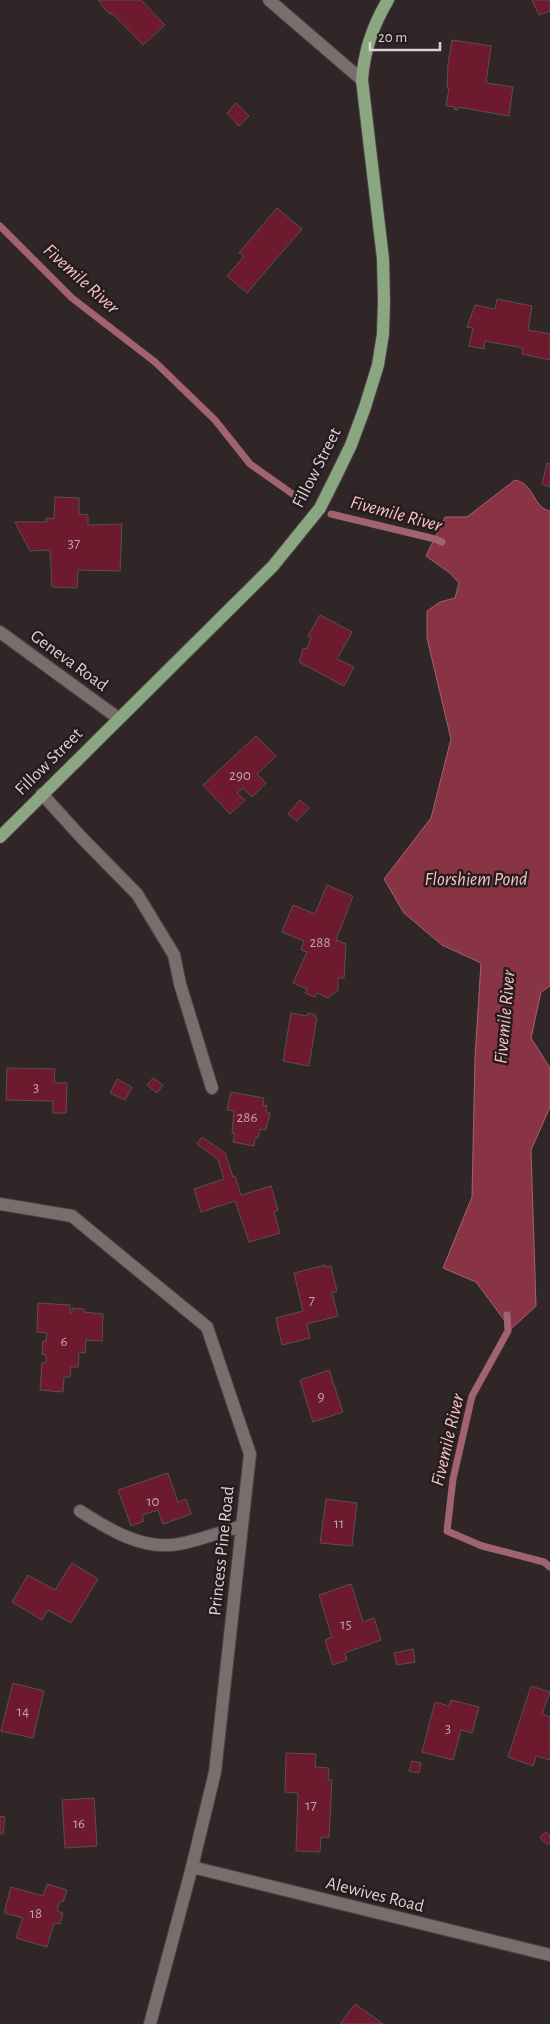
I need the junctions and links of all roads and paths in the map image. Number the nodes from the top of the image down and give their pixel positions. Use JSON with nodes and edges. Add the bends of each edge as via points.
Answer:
{"nodes":[{"id":1,"x":269,"y":0,"type":"edge"},
{"id":2,"x":388,"y":0,"type":"edge"},
{"id":3,"x":362,"y":80,"type":"junction"},
{"id":4,"x":0,"y":632,"type":"edge"},
{"id":5,"x":118,"y":718,"type":"junction"},
{"id":6,"x":42,"y":794,"type":"junction"},
{"id":7,"x":0,"y":837,"type":"edge"},
{"id":8,"x":212,"y":1088,"type":"dead end"},
{"id":9,"x":0,"y":1204,"type":"edge"},
{"id":10,"x":80,"y":1511,"type":"dead end"},
{"id":11,"x":242,"y":1526,"type":"junction"},
{"id":12,"x":192,"y":1867,"type":"junction"},
{"id":13,"x":550,"y":1955,"type":"edge"},
{"id":14,"x":150,"y":2024,"type":"edge"}],
"edges":[{"from":1,"to":3,"type":"street"},
{"from":2,"to":3,"type":"main road","name":"Fillow Street","via":[[372,31],[363,62]]},
{"from":3,"to":5,"type":"main road","name":"Fillow Street","via":[[383,259],[384,301],[378,365],[351,445],[320,508],[278,560]]},
{"from":4,"to":5,"type":"street","name":"Geneva Road"},
{"from":5,"to":6,"type":"main road","name":"Fillow Street"},
{"from":6,"to":7,"type":"main road","name":"Fillow Street"},
{"from":6,"to":8,"type":"street","via":[[137,894],[174,955]]},
{"from":9,"to":11,"type":"street","name":"Princess Pine Road","via":[[72,1216],[207,1327],[250,1454]]},
{"from":10,"to":11,"type":"street","via":[[112,1532],[162,1544],[178,1544]]},
{"from":11,"to":12,"type":"street","name":"Princess Pine Road","via":[[215,1772]]},
{"from":12,"to":13,"type":"street","name":"Alewives Road"},
{"from":12,"to":14,"type":"street","name":"Princess Pine Road"}]}
